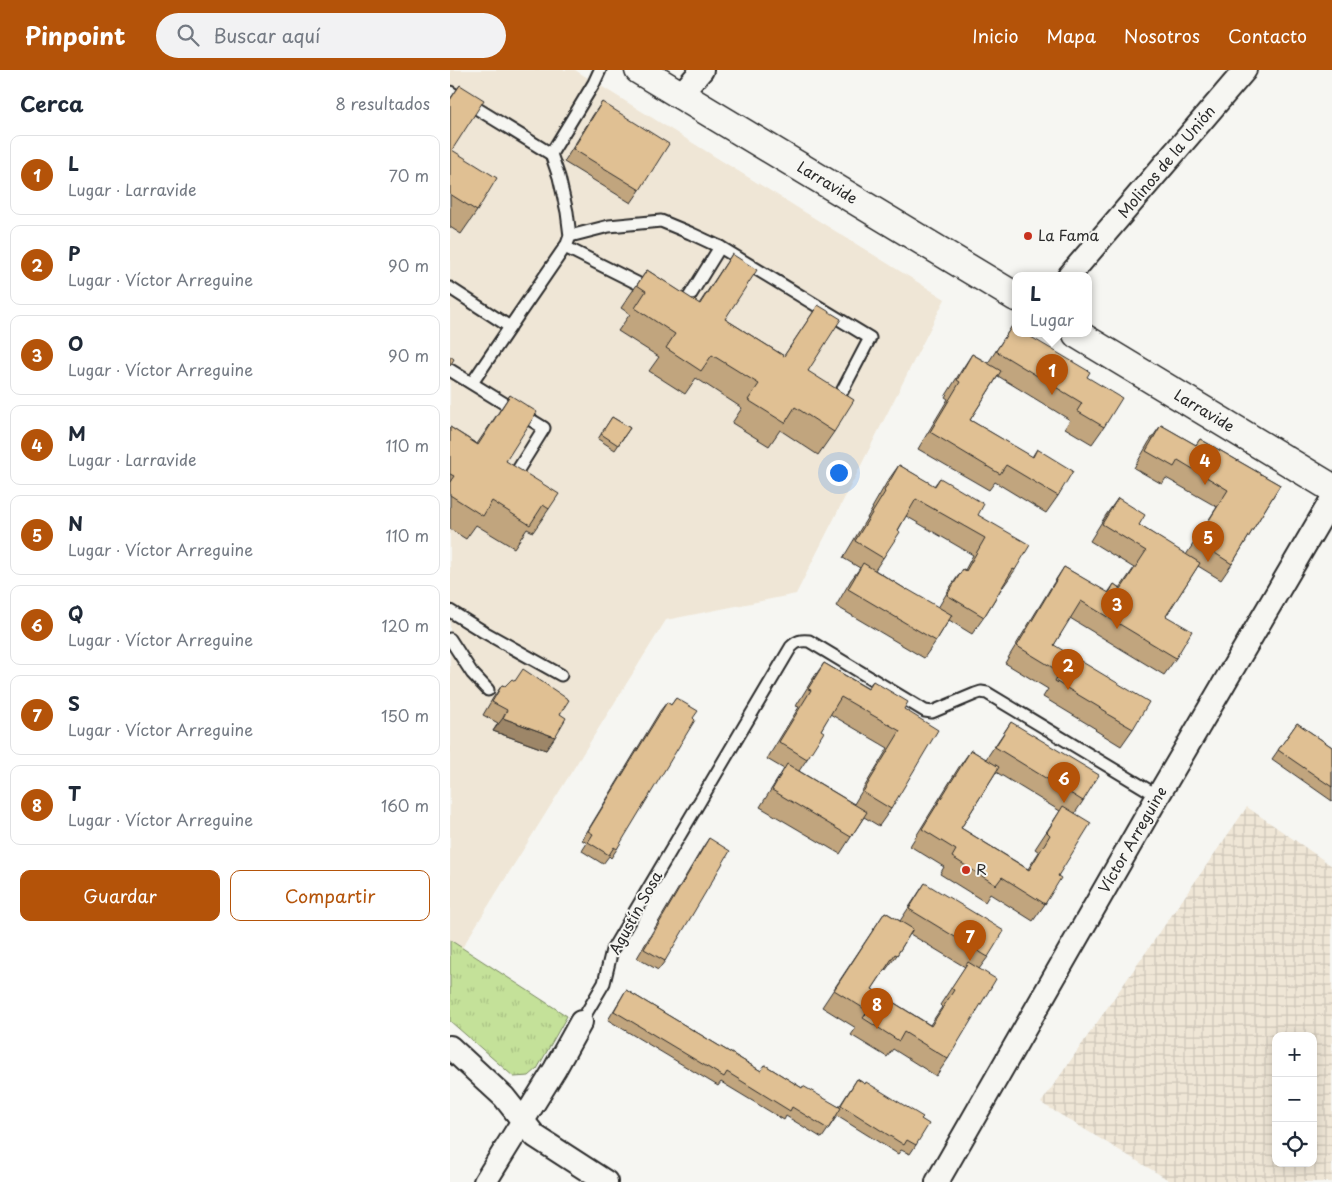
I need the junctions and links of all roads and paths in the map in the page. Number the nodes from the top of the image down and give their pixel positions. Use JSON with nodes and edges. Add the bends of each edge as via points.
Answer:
{"nodes":[{"id":1,"x":600,"y":70,"type":"edge"},
{"id":2,"x":639,"y":70,"type":"edge"},
{"id":3,"x":702,"y":70,"type":"edge"},
{"id":4,"x":1245,"y":70,"type":"edge"},
{"id":5,"x":450,"y":92,"type":"edge"},
{"id":6,"x":681,"y":94,"type":"junction"},
{"id":7,"x":551,"y":154,"type":"junction"},
{"id":8,"x":570,"y":236,"type":"junction"},
{"id":9,"x":565,"y":247,"type":"junction"},
{"id":10,"x":720,"y":247,"type":"junction"},
{"id":11,"x":1072,"y":272,"type":"edge"},
{"id":12,"x":450,"y":288,"type":"edge"},
{"id":13,"x":1012,"y":295,"type":"edge"},
{"id":14,"x":510,"y":327,"type":"junction"},
{"id":15,"x":1082,"y":337,"type":"edge"},
{"id":16,"x":450,"y":370,"type":"edge"},
{"id":17,"x":472,"y":383,"type":"junction"},
{"id":18,"x":838,"y":398,"type":"edge"},
{"id":19,"x":511,"y":481,"type":"edge"},
{"id":20,"x":1332,"y":488,"type":"edge"},
{"id":21,"x":1332,"y":499,"type":"edge"},
{"id":22,"x":450,"y":611,"type":"edge"},
{"id":23,"x":450,"y":639,"type":"edge"},
{"id":24,"x":561,"y":676,"type":"dead end"},
{"id":25,"x":488,"y":690,"type":"dead end"},
{"id":26,"x":1158,"y":796,"type":"junction"},
{"id":27,"x":580,"y":1022,"type":"joint"},
{"id":28,"x":450,"y":1047,"type":"edge"},
{"id":29,"x":523,"y":1120,"type":"junction"},
{"id":30,"x":485,"y":1182,"type":"edge"},
{"id":31,"x":606,"y":1182,"type":"edge"},
{"id":32,"x":937,"y":1182,"type":"edge"}],
"edges":[{"from":1,"to":7,"type":"lane"},
{"from":2,"to":6,"type":"street","name":"Larravide"},
{"from":3,"to":6,"type":"street"},
{"from":4,"to":11,"type":"street","name":"Molinos de la Unión"},
{"from":5,"to":7,"type":"lane"},
{"from":6,"to":13,"type":"street","name":"Larravide"},
{"from":7,"to":8,"type":"lane","via":[[559,177]]},
{"from":8,"to":9,"type":"lane"},
{"from":8,"to":10,"type":"lane","via":[[609,226],[660,221]]},
{"from":9,"to":10,"type":"lane","via":[[679,302],[686,302]]},
{"from":9,"to":14,"type":"lane"},
{"from":10,"to":18,"type":"lane","via":[[870,338]]},
{"from":12,"to":14,"type":"lane"},
{"from":14,"to":17,"type":"lane"},
{"from":15,"to":20,"type":"street","name":"Larravide"},
{"from":16,"to":17,"type":"lane"},
{"from":17,"to":19,"type":"lane","via":[[544,428]]},
{"from":21,"to":26,"type":"street","name":"Víctor Arreguine"},
{"from":22,"to":24,"type":"lane"},
{"from":23,"to":25,"type":"lane","via":[[472,673]]},
{"from":26,"to":27,"type":"lane","name":"Agustín Sosa","via":[[987,693],[975,694],[932,712],[925,711],[808,641],[796,642],[612,950],[604,983]]},
{"from":26,"to":32,"type":"street","name":"Víctor Arreguine"},
{"from":27,"to":29,"type":"street","name":"Agustín Sosa"},
{"from":28,"to":29,"type":"street","via":[[504,1097]]},
{"from":29,"to":30,"type":"street","name":"Agustín Sosa"},
{"from":29,"to":31,"type":"street","via":[[536,1136]]}]}
